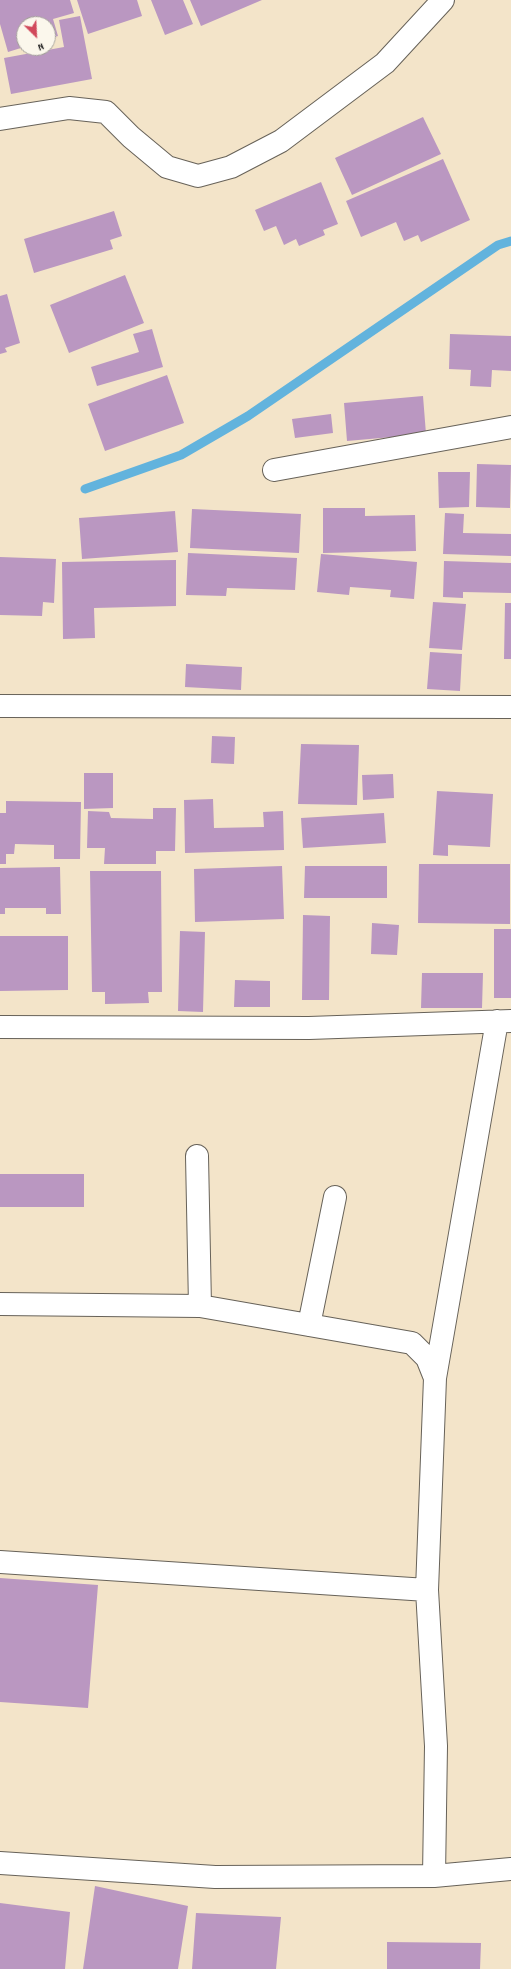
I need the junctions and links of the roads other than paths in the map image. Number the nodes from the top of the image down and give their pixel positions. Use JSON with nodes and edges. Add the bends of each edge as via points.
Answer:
{"nodes":[{"id":1,"x":443,"y":0,"type":"edge"},
{"id":2,"x":0,"y":119,"type":"edge"},
{"id":3,"x":511,"y":428,"type":"edge"},
{"id":4,"x":274,"y":470,"type":"dead end"},
{"id":5,"x":0,"y":706,"type":"edge"},
{"id":6,"x":511,"y":707,"type":"edge"},
{"id":7,"x":504,"y":1021,"type":"edge"},
{"id":8,"x":0,"y":1027,"type":"edge"},
{"id":9,"x":197,"y":1156,"type":"dead end"},
{"id":10,"x":335,"y":1197,"type":"dead end"},
{"id":11,"x":0,"y":1304,"type":"edge"},
{"id":12,"x":200,"y":1306,"type":"junction"},
{"id":13,"x":309,"y":1325,"type":"junction"},
{"id":14,"x":435,"y":1378,"type":"junction"},
{"id":15,"x":0,"y":1562,"type":"edge"},
{"id":16,"x":427,"y":1590,"type":"junction"},
{"id":17,"x":0,"y":1863,"type":"edge"},
{"id":18,"x":511,"y":1869,"type":"edge"},
{"id":19,"x":434,"y":1876,"type":"junction"}],
"edges":[{"from":1,"to":2,"type":"street","via":[[385,63],[281,141],[231,167],[198,176],[167,167],[106,112],[69,108]]},
{"from":3,"to":4,"type":"street"},
{"from":5,"to":6,"type":"street"},
{"from":7,"to":8,"type":"street","via":[[309,1028]]},
{"from":7,"to":14,"type":"street"},
{"from":9,"to":12,"type":"street"},
{"from":10,"to":13,"type":"street"},
{"from":11,"to":12,"type":"street"},
{"from":12,"to":13,"type":"street"},
{"from":13,"to":14,"type":"street","via":[[412,1343],[427,1358]]},
{"from":14,"to":16,"type":"street"},
{"from":15,"to":16,"type":"street"},
{"from":16,"to":19,"type":"street","via":[[436,1746]]},
{"from":17,"to":19,"type":"street","via":[[215,1877]]},
{"from":18,"to":19,"type":"street"}]}
